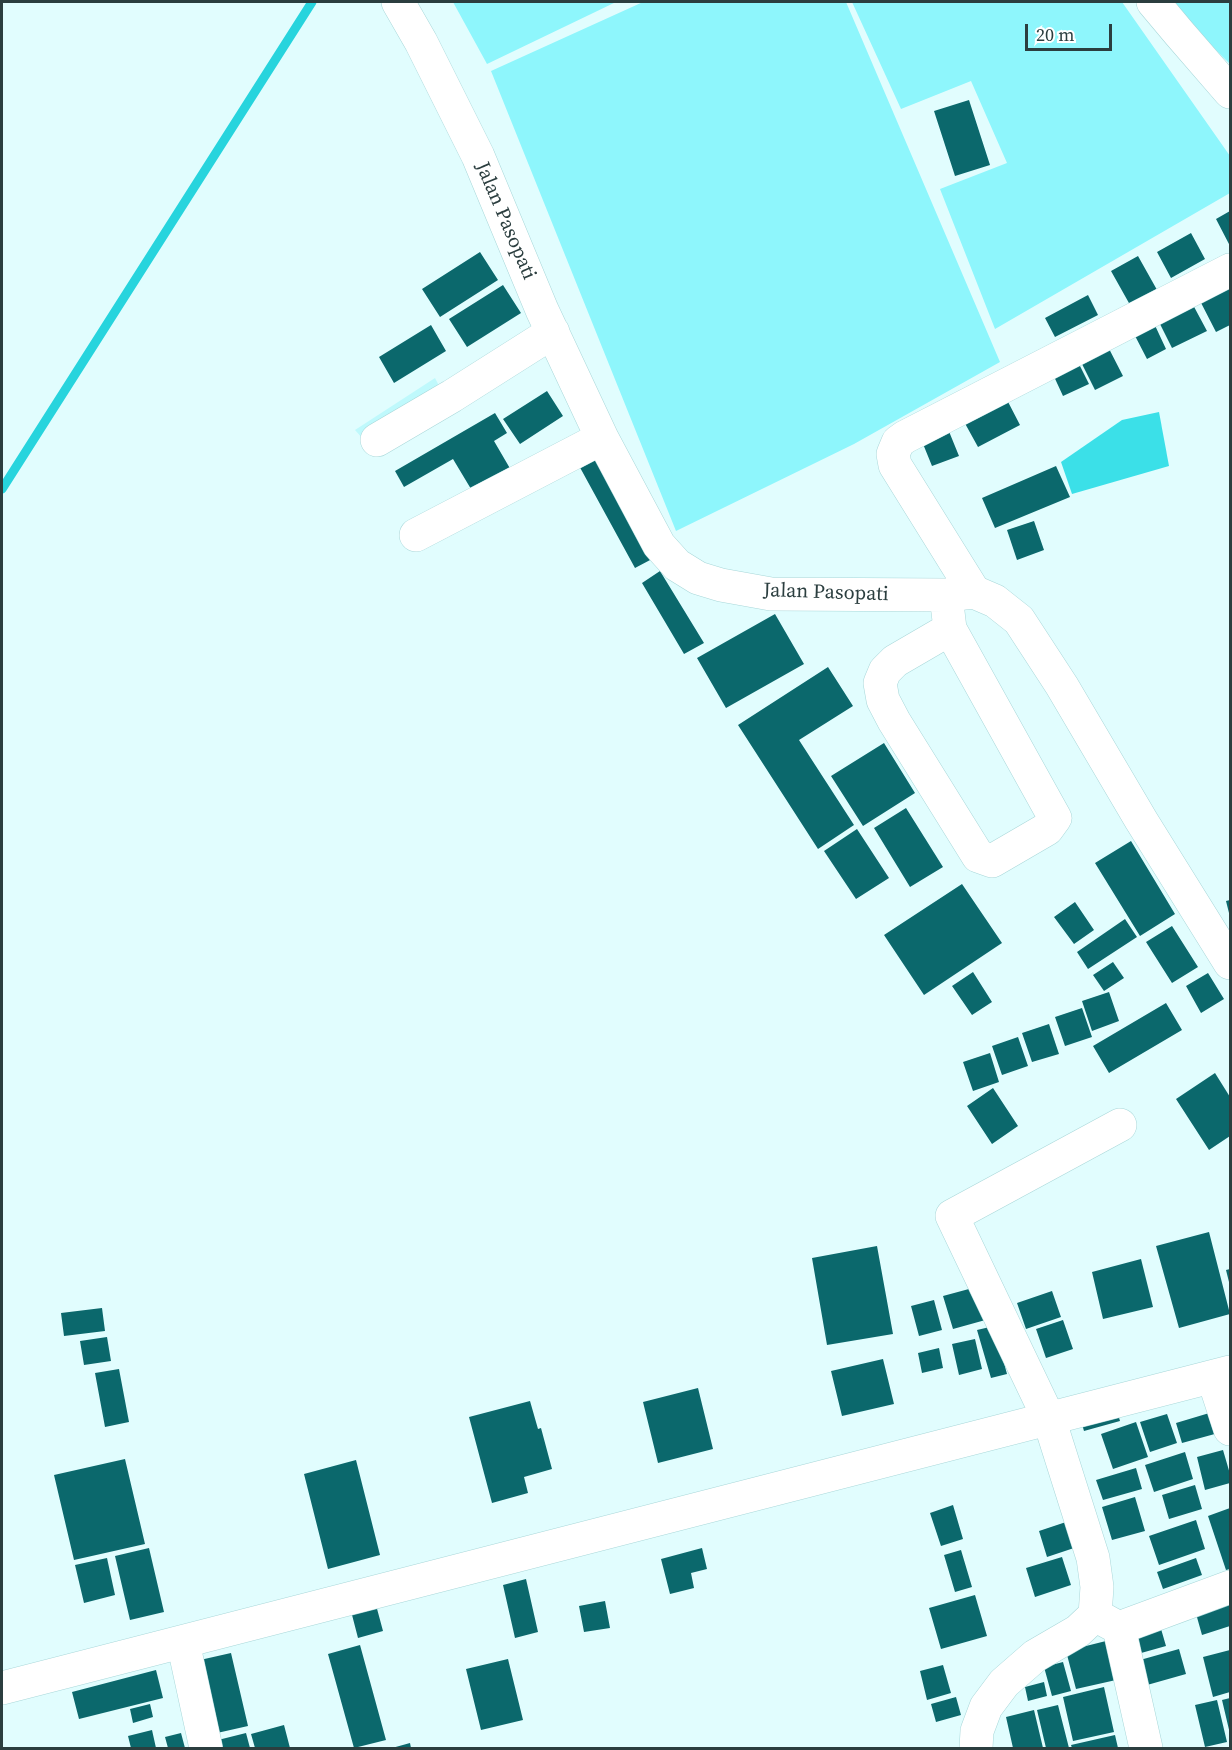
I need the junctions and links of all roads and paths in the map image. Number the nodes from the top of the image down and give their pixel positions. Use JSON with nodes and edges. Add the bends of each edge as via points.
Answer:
{"nodes":[{"id":1,"x":398,"y":2,"type":"edge"},
{"id":2,"x":1164,"y":5,"type":"edge"},
{"id":3,"x":1230,"y":92,"type":"edge"},
{"id":4,"x":1230,"y":270,"type":"edge"},
{"id":5,"x":553,"y":332,"type":"junction"},
{"id":6,"x":602,"y":438,"type":"junction"},
{"id":7,"x":377,"y":440,"type":"dead end"},
{"id":8,"x":416,"y":535,"type":"dead end"},
{"id":9,"x":960,"y":593,"type":"junction"},
{"id":10,"x":950,"y":628,"type":"junction"},
{"id":11,"x":1230,"y":963,"type":"edge"},
{"id":12,"x":1120,"y":1125,"type":"dead end"},
{"id":13,"x":1222,"y":1375,"type":"edge"},
{"id":14,"x":1049,"y":1419,"type":"junction"},
{"id":15,"x":1230,"y":1429,"type":"edge"},
{"id":16,"x":1230,"y":1587,"type":"edge"},
{"id":17,"x":1107,"y":1621,"type":"junction"},
{"id":18,"x":183,"y":1641,"type":"junction"},
{"id":19,"x":2,"y":1688,"type":"edge"},
{"id":20,"x":206,"y":1749,"type":"edge"},
{"id":21,"x":976,"y":1749,"type":"edge"},
{"id":22,"x":1146,"y":1749,"type":"edge"}],
"edges":[{"from":1,"to":5,"type":"street","name":"Jalan Pasopati","via":[[478,156]]},
{"from":2,"to":3,"type":"street"},
{"from":4,"to":9,"type":"street","via":[[898,442],[893,454],[895,465]]},
{"from":5,"to":6,"type":"street","name":"Jalan Pasopati"},
{"from":5,"to":7,"type":"street"},
{"from":6,"to":8,"type":"street"},
{"from":6,"to":9,"type":"street","name":"Jalan Pasopati","via":[[659,545],[677,565],[698,578],[771,594]]},
{"from":9,"to":10,"type":"street"},
{"from":9,"to":11,"type":"street","name":"Jalan Pasopati","via":[[995,601],[1019,620]]},
{"from":10,"to":10,"type":"street","via":[[1055,818],[1047,829],[992,861],[978,856],[883,700],[880,683],[895,660]]},
{"from":12,"to":14,"type":"street","via":[[952,1216]]},
{"from":13,"to":14,"type":"street"},
{"from":13,"to":15,"type":"street"},
{"from":14,"to":17,"type":"street","via":[[1093,1558]]},
{"from":14,"to":18,"type":"street"},
{"from":16,"to":17,"type":"street"},
{"from":17,"to":21,"type":"street","via":[[1078,1631],[1035,1656],[1004,1683],[986,1707],[977,1731]]},
{"from":17,"to":22,"type":"street"},
{"from":18,"to":19,"type":"street"},
{"from":18,"to":20,"type":"street"}]}
